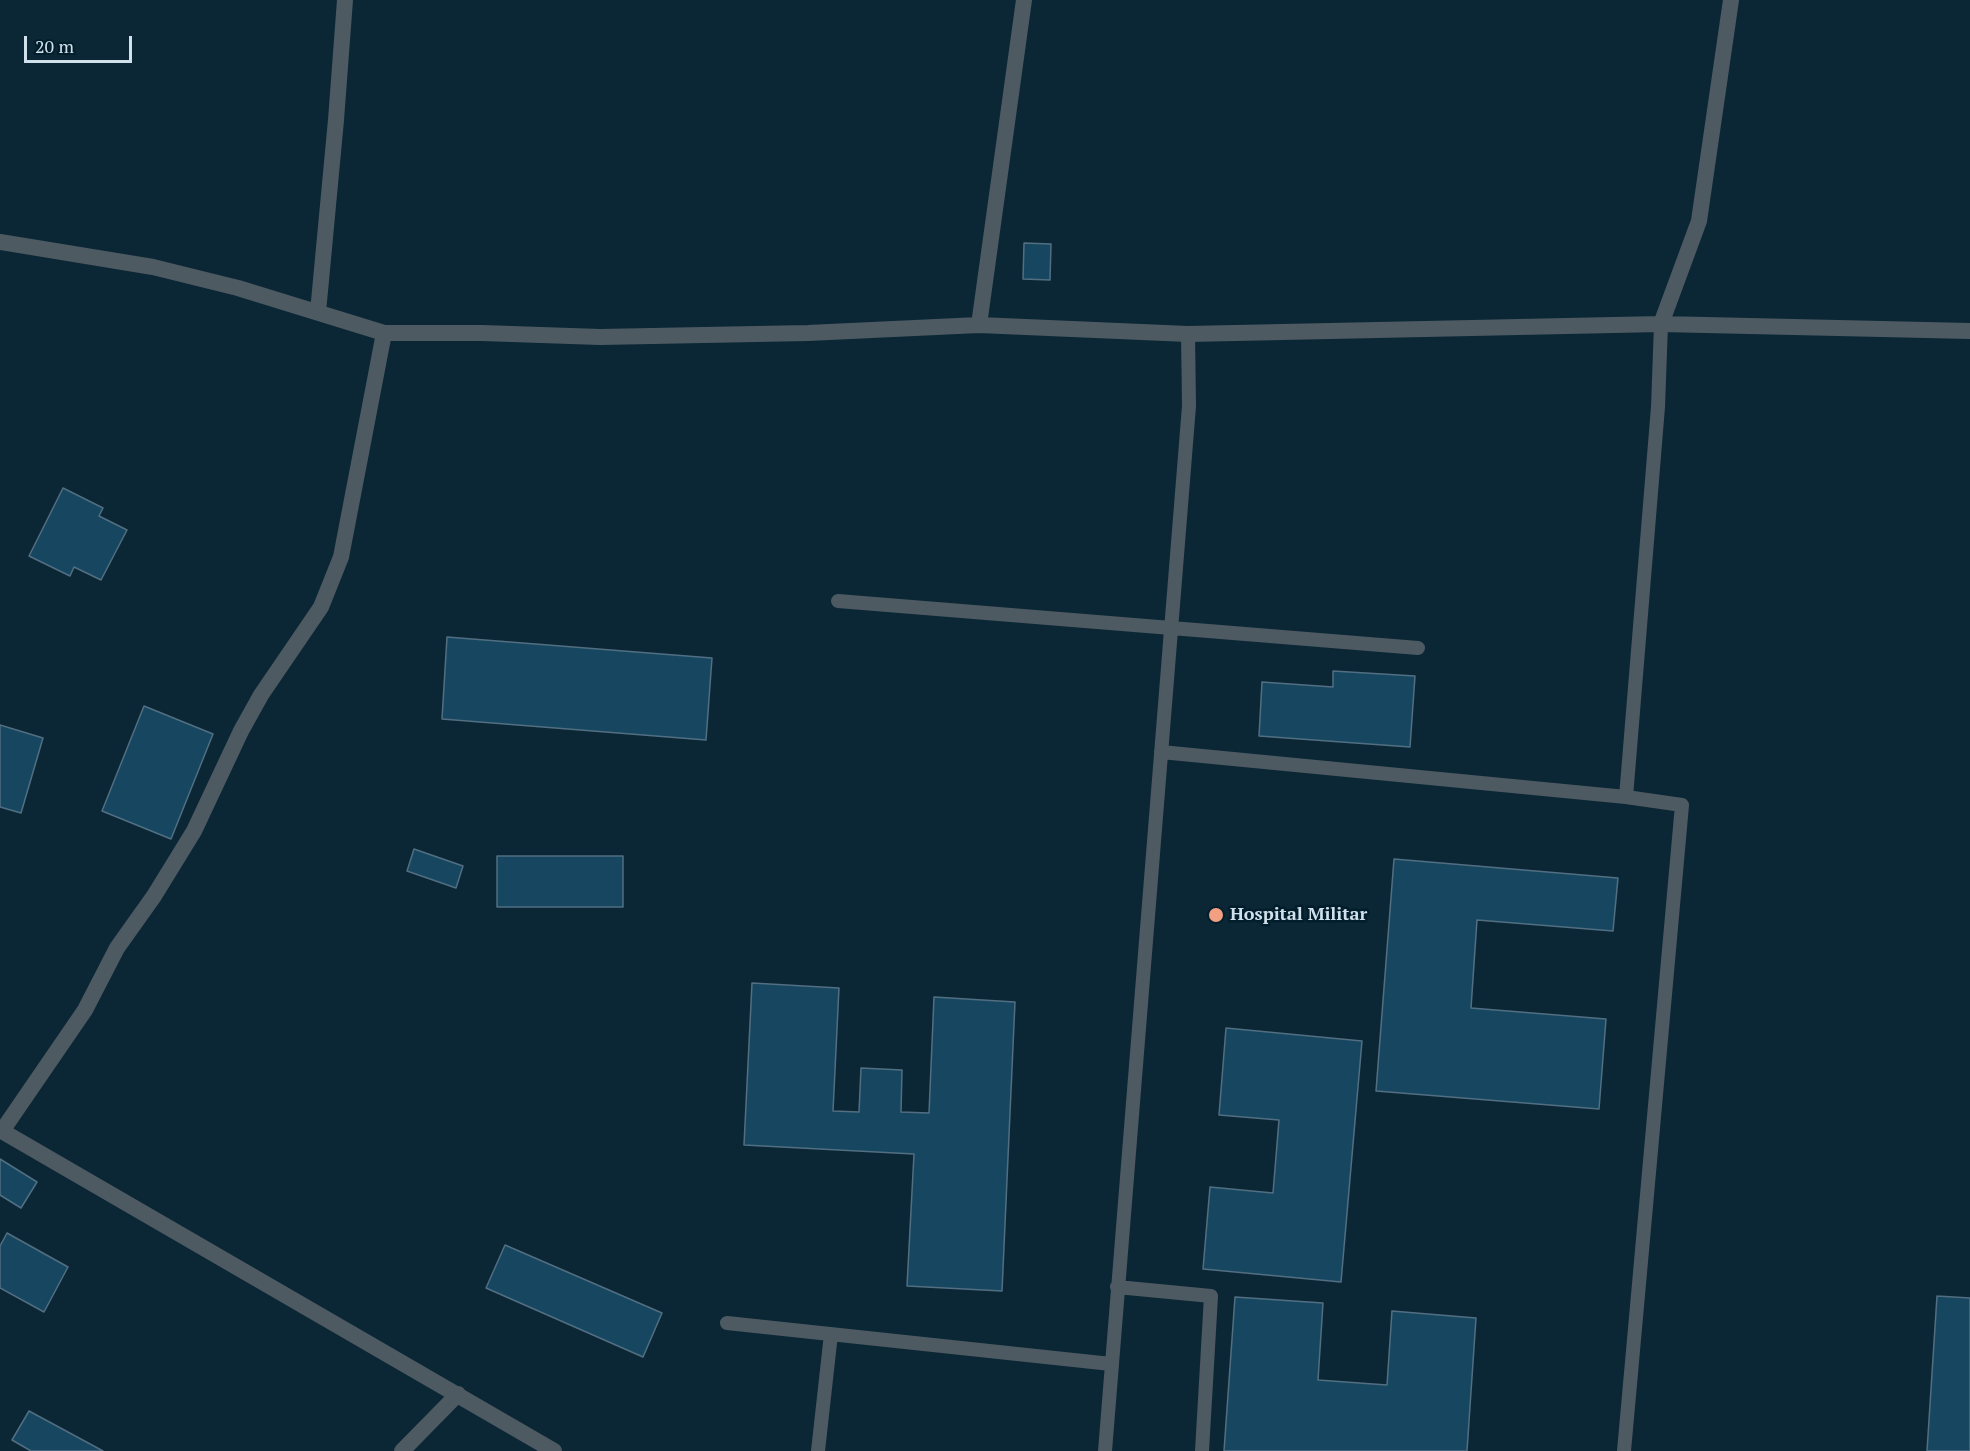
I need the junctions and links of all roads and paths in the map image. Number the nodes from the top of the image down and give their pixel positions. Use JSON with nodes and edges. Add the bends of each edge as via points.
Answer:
{"nodes":[{"id":1,"x":345,"y":0,"type":"edge"},
{"id":2,"x":1024,"y":0,"type":"edge"},
{"id":3,"x":1731,"y":0,"type":"edge"},
{"id":4,"x":0,"y":242,"type":"edge"},
{"id":5,"x":318,"y":312,"type":"junction"},
{"id":6,"x":1661,"y":324,"type":"junction"},
{"id":7,"x":979,"y":325,"type":"junction"},
{"id":8,"x":1970,"y":331,"type":"edge"},
{"id":9,"x":384,"y":333,"type":"junction"},
{"id":10,"x":1188,"y":334,"type":"junction"},
{"id":11,"x":838,"y":601,"type":"dead end"},
{"id":12,"x":1171,"y":628,"type":"junction"},
{"id":13,"x":1418,"y":648,"type":"dead end"},
{"id":14,"x":1161,"y":752,"type":"junction"},
{"id":15,"x":1626,"y":797,"type":"junction"},
{"id":16,"x":1,"y":1130,"type":"edge"},
{"id":17,"x":1117,"y":1287,"type":"junction"},
{"id":18,"x":727,"y":1323,"type":"dead end"},
{"id":19,"x":831,"y":1334,"type":"junction"},
{"id":20,"x":1111,"y":1364,"type":"junction"},
{"id":21,"x":458,"y":1394,"type":"junction"},
{"id":22,"x":402,"y":1451,"type":"edge"},
{"id":23,"x":554,"y":1451,"type":"edge"},
{"id":24,"x":818,"y":1451,"type":"edge"},
{"id":25,"x":1105,"y":1451,"type":"edge"},
{"id":26,"x":1202,"y":1451,"type":"edge"},
{"id":27,"x":1624,"y":1451,"type":"edge"}],
"edges":[{"from":1,"to":5,"type":"street"},
{"from":2,"to":7,"type":"street"},
{"from":3,"to":6,"type":"street","via":[[1699,221]]},
{"from":4,"to":5,"type":"street","via":[[153,267]]},
{"from":5,"to":9,"type":"street"},
{"from":6,"to":8,"type":"street"},
{"from":6,"to":10,"type":"street"},
{"from":6,"to":15,"type":"lane","via":[[1658,407]]},
{"from":7,"to":9,"type":"street","via":[[600,337]]},
{"from":7,"to":10,"type":"street"},
{"from":9,"to":16,"type":"street","via":[[341,557],[321,607],[261,695],[194,831],[117,948],[85,1010]]},
{"from":10,"to":12,"type":"lane","via":[[1189,406]]},
{"from":11,"to":12,"type":"lane"},
{"from":12,"to":13,"type":"lane"},
{"from":12,"to":14,"type":"lane"},
{"from":14,"to":15,"type":"lane"},
{"from":14,"to":17,"type":"lane"},
{"from":15,"to":27,"type":"lane","via":[[1682,805]]},
{"from":16,"to":21,"type":"street"},
{"from":17,"to":20,"type":"lane"},
{"from":17,"to":26,"type":"lane","via":[[1211,1296]]},
{"from":18,"to":19,"type":"lane"},
{"from":19,"to":20,"type":"lane"},
{"from":19,"to":24,"type":"lane"},
{"from":20,"to":25,"type":"lane"},
{"from":21,"to":22,"type":"street"},
{"from":21,"to":23,"type":"street"}]}
